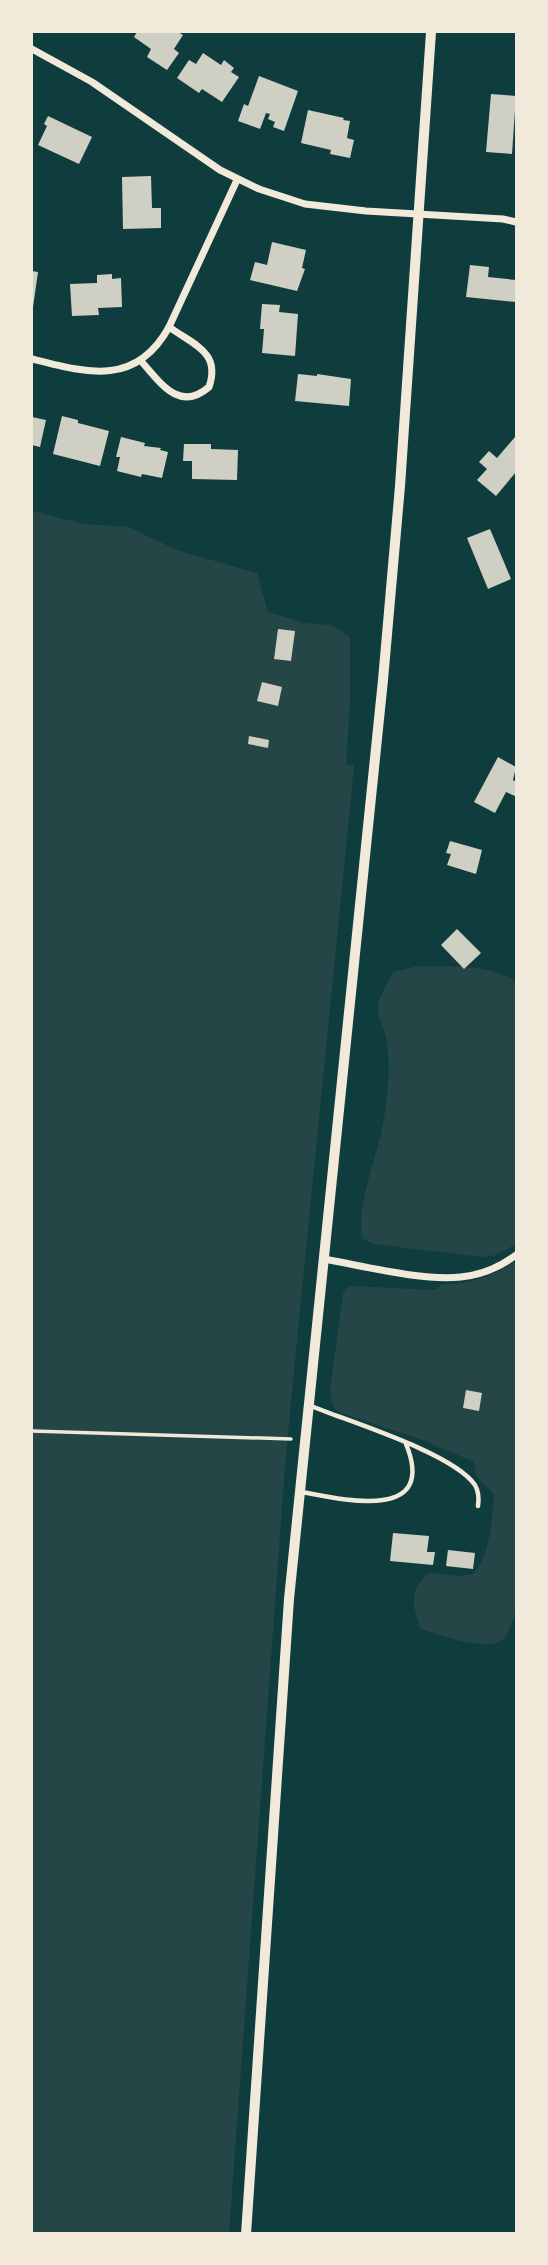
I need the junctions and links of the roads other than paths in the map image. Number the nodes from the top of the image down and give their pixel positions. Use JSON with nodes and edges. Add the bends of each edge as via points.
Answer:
{"nodes":[{"id":1,"x":431,"y":32,"type":"edge"},
{"id":2,"x":32,"y":48,"type":"edge"},
{"id":3,"x":237,"y":180,"type":"junction"},
{"id":4,"x":419,"y":213,"type":"junction"},
{"id":5,"x":516,"y":222,"type":"edge"},
{"id":6,"x":169,"y":327,"type":"junction"},
{"id":7,"x":32,"y":359,"type":"edge"},
{"id":8,"x":141,"y":361,"type":"junction"},
{"id":9,"x":516,"y":1255,"type":"edge"},
{"id":10,"x":324,"y":1259,"type":"junction"},
{"id":11,"x":307,"y":1405,"type":"junction"},
{"id":12,"x":405,"y":1443,"type":"junction"},
{"id":13,"x":299,"y":1491,"type":"junction"},
{"id":14,"x":478,"y":1506,"type":"dead end"},
{"id":15,"x":246,"y":2234,"type":"edge"}],
"edges":[{"from":1,"to":4,"type":"street"},
{"from":2,"to":3,"type":"street","via":[[92,82]]},
{"from":3,"to":4,"type":"street","via":[[305,204]]},
{"from":3,"to":6,"type":"street"},
{"from":4,"to":5,"type":"street"},
{"from":4,"to":10,"type":"street","via":[[383,680]]},
{"from":6,"to":8,"type":"street"},
{"from":6,"to":8,"type":"street","via":[[209,356],[213,376],[209,387],[193,398],[183,398],[163,386]]},
{"from":7,"to":8,"type":"street","via":[[92,372],[122,369]]},
{"from":9,"to":10,"type":"street","via":[[500,1266],[459,1278]]},
{"from":10,"to":11,"type":"street"},
{"from":11,"to":12,"type":"lane"},
{"from":11,"to":13,"type":"street"},
{"from":12,"to":13,"type":"lane","via":[[412,1463],[409,1484],[389,1500],[355,1501]]},
{"from":12,"to":14,"type":"lane","via":[[468,1478],[478,1491]]},
{"from":13,"to":15,"type":"street"}]}
